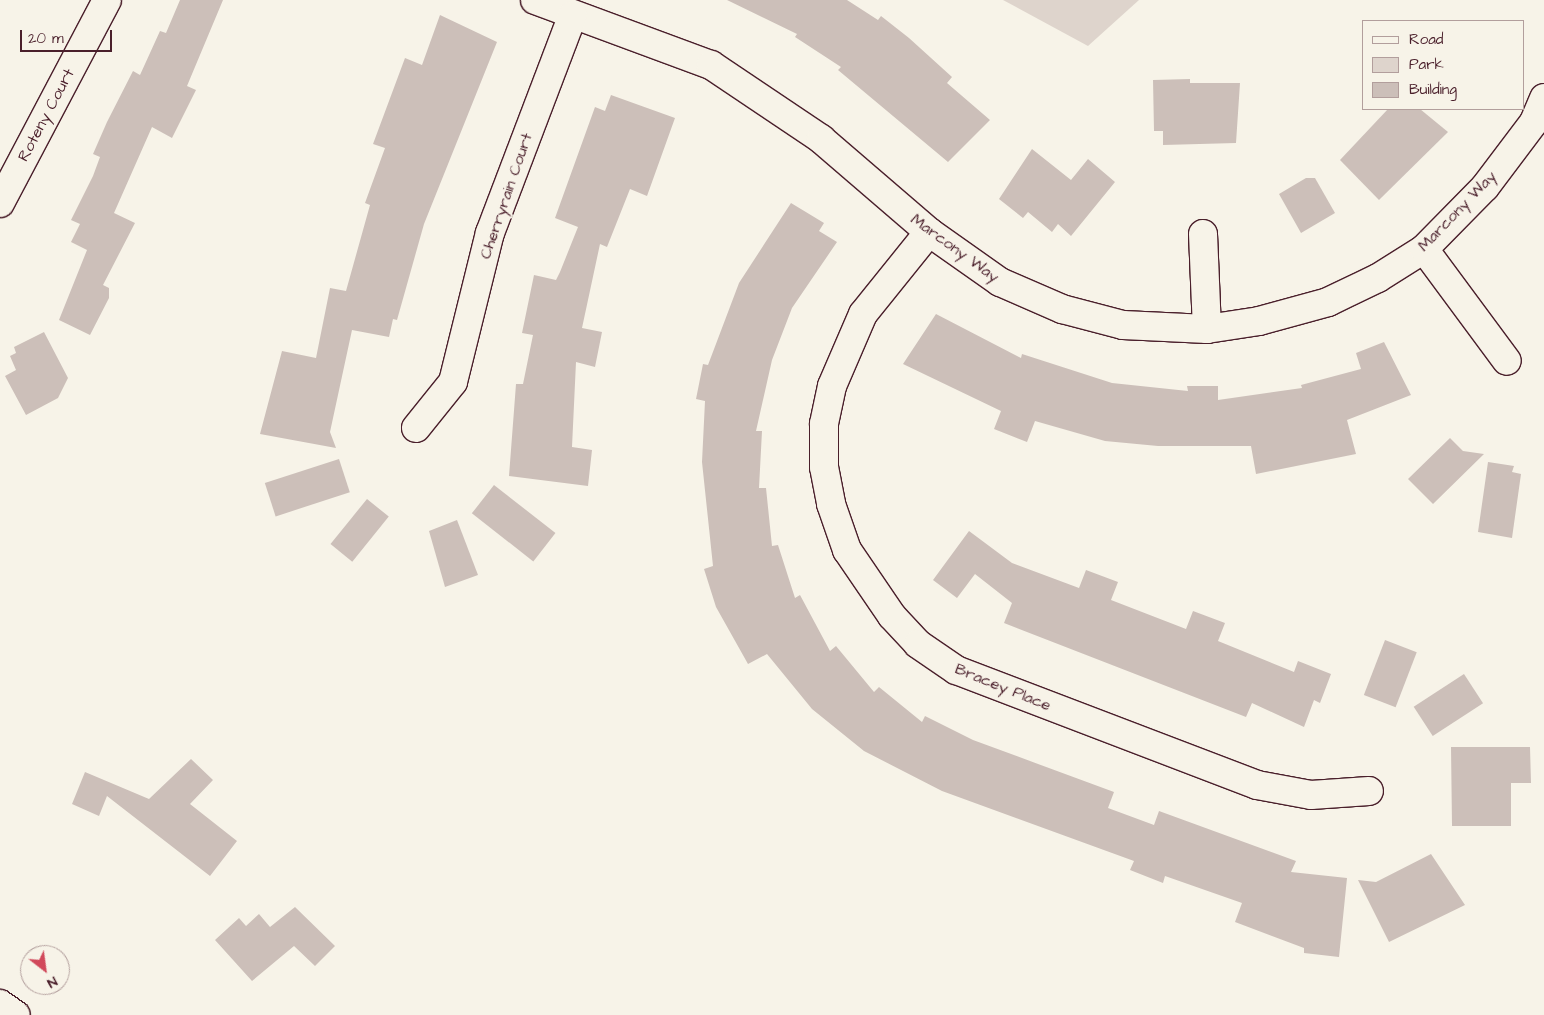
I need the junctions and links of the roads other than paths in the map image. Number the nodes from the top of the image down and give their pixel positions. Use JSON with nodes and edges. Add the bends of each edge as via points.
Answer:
{"nodes":[{"id":1,"x":106,"y":0,"type":"edge"},
{"id":2,"x":535,"y":0,"type":"edge"},
{"id":3,"x":573,"y":15,"type":"junction"},
{"id":4,"x":1541,"y":116,"type":"edge"},
{"id":5,"x":0,"y":203,"type":"edge"},
{"id":6,"x":929,"y":232,"type":"junction"},
{"id":7,"x":1203,"y":234,"type":"dead end"},
{"id":8,"x":1424,"y":249,"type":"junction"},
{"id":9,"x":1207,"y":329,"type":"junction"},
{"id":10,"x":1507,"y":361,"type":"dead end"},
{"id":11,"x":416,"y":428,"type":"dead end"},
{"id":12,"x":1369,"y":791,"type":"dead end"},
{"id":13,"x":0,"y":1004,"type":"edge"},
{"id":14,"x":16,"y":1015,"type":"edge"}],
"edges":[{"from":1,"to":5,"type":"street","name":"Roteny Court"},
{"from":2,"to":3,"type":"street","name":"Marcony Way"},
{"from":3,"to":6,"type":"street","name":"Marcony Way","via":[[710,66],[755,92],[821,139]]},
{"from":3,"to":11,"type":"street","name":"Cherryrain Court","via":[[490,233],[453,382]]},
{"from":4,"to":8,"type":"street","name":"Marcony Way","via":[[1486,187]]},
{"from":6,"to":9,"type":"street","name":"Marcony Way","via":[[1000,282],[1062,308],[1123,325]]},
{"from":6,"to":12,"type":"street","name":"Bracey Place","via":[[863,314],[834,378],[824,424],[824,468],[834,514],[847,550],[892,616],[918,644],[956,670],[1257,785],[1310,795]]},
{"from":7,"to":9,"type":"street"},
{"from":8,"to":9,"type":"street","name":"Marcony Way","via":[[1378,278],[1328,302],[1259,321]]},
{"from":8,"to":10,"type":"street"},
{"from":13,"to":14,"type":"street"}]}
